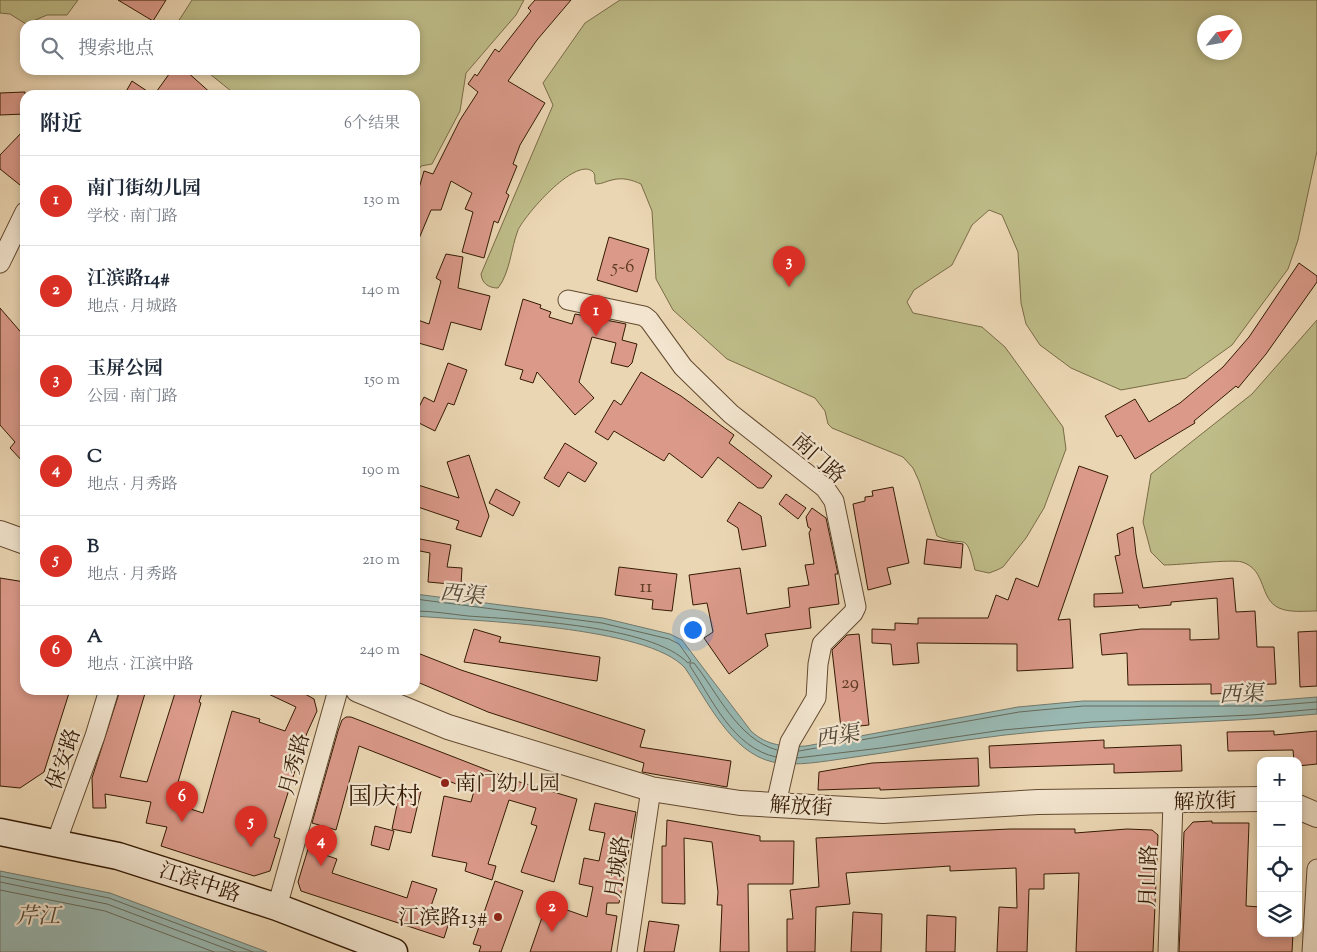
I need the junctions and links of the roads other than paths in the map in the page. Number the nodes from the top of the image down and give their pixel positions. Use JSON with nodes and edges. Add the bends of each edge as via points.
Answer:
{"nodes":[{"id":1,"x":20,"y":222,"type":"edge"},
{"id":2,"x":0,"y":263,"type":"edge"},
{"id":3,"x":568,"y":300,"type":"dead end"},
{"id":4,"x":0,"y":533,"type":"edge"},
{"id":5,"x":20,"y":540,"type":"edge"},
{"id":6,"x":107,"y":695,"type":"edge"},
{"id":7,"x":337,"y":695,"type":"edge"},
{"id":8,"x":370,"y":695,"type":"edge"},
{"id":9,"x":651,"y":789,"type":"junction"},
{"id":10,"x":1257,"y":799,"type":"edge"},
{"id":11,"x":1173,"y":802,"type":"junction"},
{"id":12,"x":776,"y":804,"type":"junction"},
{"id":13,"x":1302,"y":808,"type":"edge"},
{"id":14,"x":1317,"y":814,"type":"edge"},
{"id":15,"x":0,"y":832,"type":"edge"},
{"id":16,"x":56,"y":843,"type":"junction"},
{"id":17,"x":1317,"y":869,"type":"edge"},
{"id":18,"x":277,"y":908,"type":"junction"},
{"id":19,"x":394,"y":952,"type":"edge"},
{"id":20,"x":627,"y":952,"type":"edge"},
{"id":21,"x":1168,"y":952,"type":"edge"},
{"id":22,"x":1312,"y":952,"type":"edge"}],
"edges":[{"from":1,"to":2,"type":"street"},
{"from":3,"to":12,"type":"street","name":"南门路","via":[[644,316],[690,374],[731,414],[825,488],[834,501],[856,607],[822,644],[816,698],[790,742]]},
{"from":4,"to":5,"type":"street"},
{"from":6,"to":16,"type":"street","name":"保安路"},
{"from":7,"to":18,"type":"street","name":"月秀路"},
{"from":8,"to":9,"type":"street","name":"解放街","via":[[448,727]]},
{"from":9,"to":12,"type":"street","name":"解放街","via":[[740,803]]},
{"from":9,"to":20,"type":"street","name":"月城路"},
{"from":10,"to":11,"type":"street","name":"解放街"},
{"from":11,"to":12,"type":"street","name":"解放街","via":[[1038,802],[883,811]]},
{"from":11,"to":21,"type":"street","name":"月山路"},
{"from":13,"to":14,"type":"street"},
{"from":15,"to":16,"type":"main road","name":"江滨中路"},
{"from":16,"to":18,"type":"main road","name":"江滨中路","via":[[118,856]]},
{"from":17,"to":22,"type":"street"},
{"from":18,"to":19,"type":"main road","name":"江滨中路"}]}
